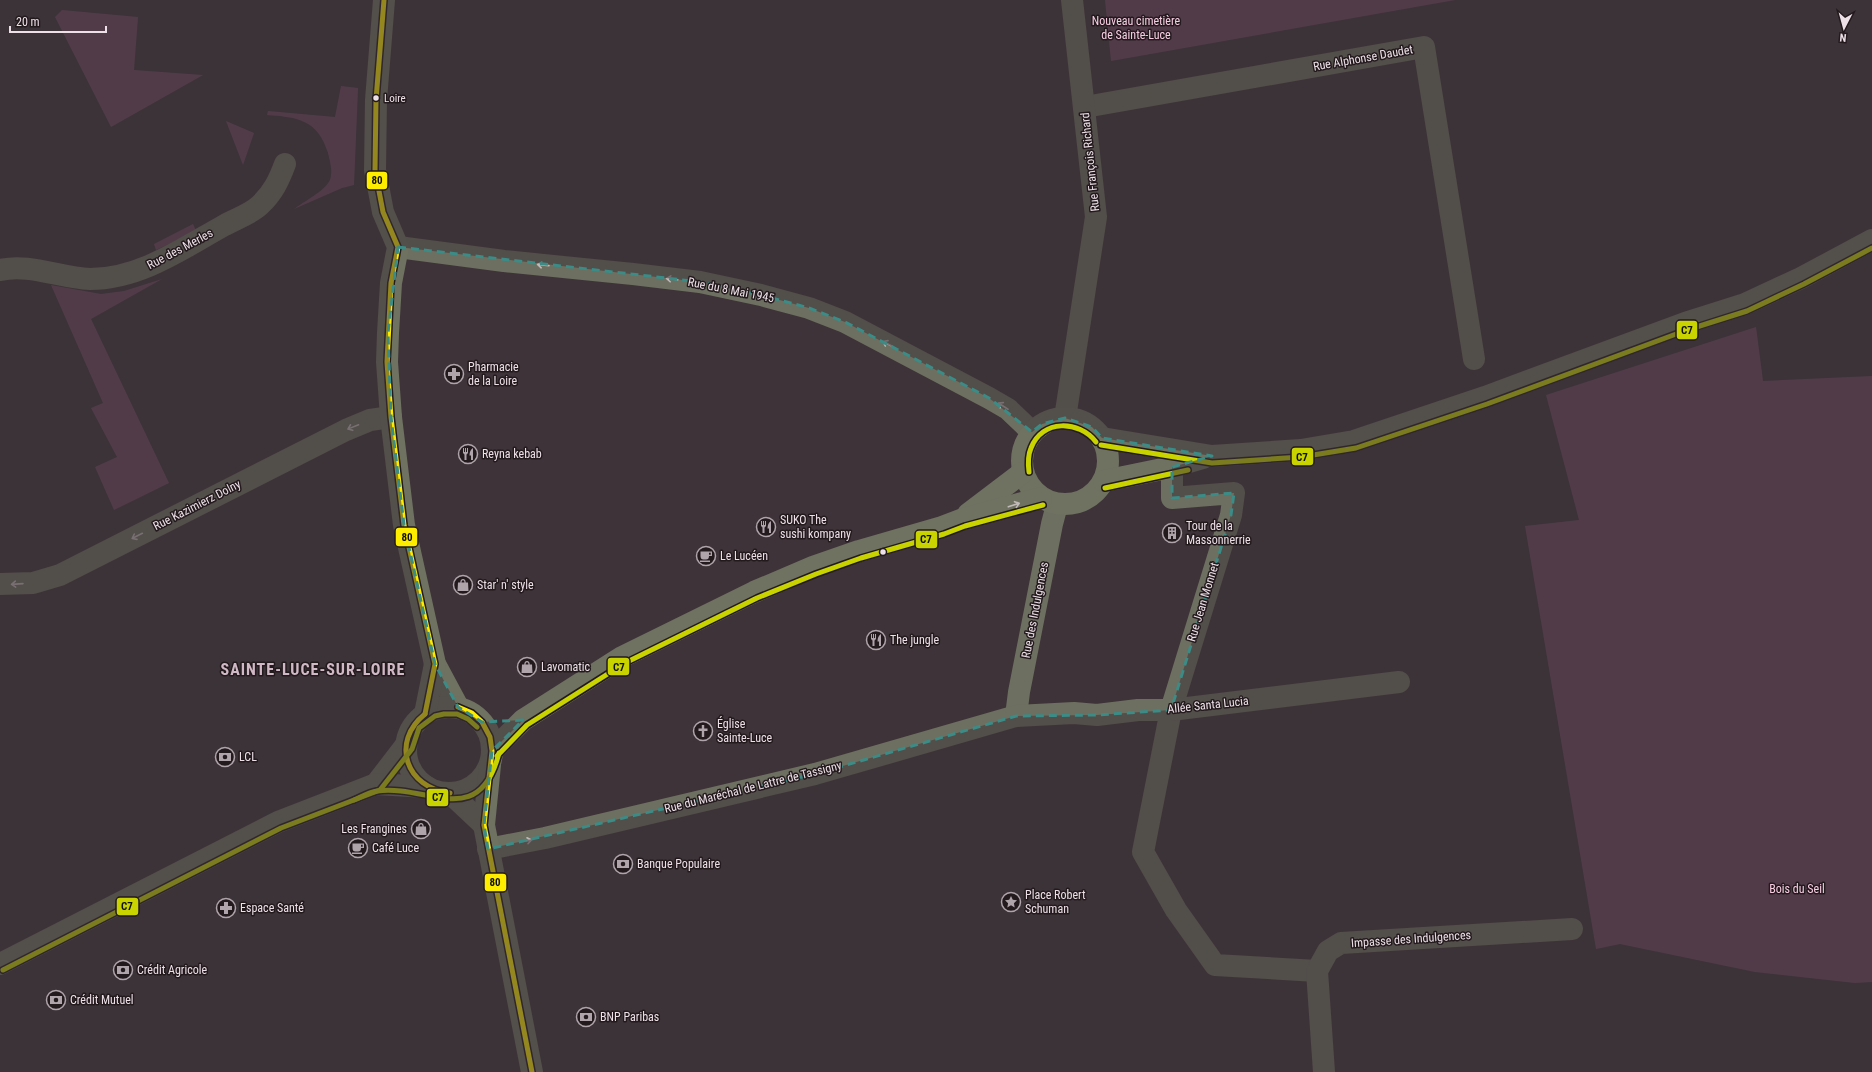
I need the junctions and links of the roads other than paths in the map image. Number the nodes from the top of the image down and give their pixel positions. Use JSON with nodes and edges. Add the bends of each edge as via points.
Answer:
{"nodes":[{"id":1,"x":384,"y":0,"type":"edge"},
{"id":2,"x":1072,"y":0,"type":"edge"},
{"id":3,"x":1084,"y":107,"type":"junction"},
{"id":4,"x":285,"y":164,"type":"dead end"},
{"id":5,"x":1872,"y":240,"type":"edge"},
{"id":6,"x":398,"y":247,"type":"junction"},
{"id":7,"x":0,"y":270,"type":"edge"},
{"id":8,"x":1474,"y":359,"type":"dead end"},
{"id":9,"x":391,"y":417,"type":"junction"},
{"id":10,"x":1065,"y":418,"type":"junction"},
{"id":11,"x":1032,"y":432,"type":"junction"},
{"id":12,"x":1102,"y":438,"type":"junction"},
{"id":13,"x":1212,"y":456,"type":"junction"},
{"id":14,"x":1172,"y":467,"type":"junction"},
{"id":15,"x":1022,"y":473,"type":"junction"},
{"id":16,"x":1104,"y":481,"type":"junction"},
{"id":17,"x":1049,"y":501,"type":"junction"},
{"id":18,"x":962,"y":519,"type":"junction"},
{"id":19,"x":0,"y":584,"type":"edge"},
{"id":20,"x":435,"y":664,"type":"junction"},
{"id":21,"x":1399,"y":682,"type":"dead end"},
{"id":22,"x":458,"y":707,"type":"junction"},
{"id":23,"x":1170,"y":710,"type":"junction"},
{"id":24,"x":426,"y":714,"type":"junction"},
{"id":25,"x":1016,"y":716,"type":"junction"},
{"id":26,"x":523,"y":720,"type":"junction"},
{"id":27,"x":482,"y":722,"type":"junction"},
{"id":28,"x":406,"y":745,"type":"junction"},
{"id":29,"x":491,"y":758,"type":"junction"},
{"id":30,"x":376,"y":784,"type":"junction"},
{"id":31,"x":427,"y":787,"type":"junction"},
{"id":32,"x":450,"y":793,"type":"junction"},
{"id":33,"x":484,"y":825,"type":"junction"},
{"id":34,"x":488,"y":849,"type":"junction"},
{"id":35,"x":1572,"y":929,"type":"dead end"},
{"id":36,"x":0,"y":964,"type":"edge"},
{"id":37,"x":1317,"y":971,"type":"junction"},
{"id":38,"x":532,"y":1072,"type":"edge"},
{"id":39,"x":1324,"y":1072,"type":"edge"}],
"edges":[{"from":1,"to":6,"type":"street","via":[[376,100],[375,170],[383,212]]},
{"from":2,"to":3,"type":"street","name":"Rue François Richard"},
{"from":3,"to":8,"type":"street","name":"Rue Alphonse Daudet","via":[[1424,47]]},
{"from":3,"to":10,"type":"street","name":"Rue François Richard","via":[[1096,217]]},
{"from":4,"to":7,"type":"street","name":"Rue des Merles","via":[[277,185],[259,206],[154,265],[114,278],[69,278],[31,269]]},
{"from":5,"to":13,"type":"street","via":[[1745,304],[1354,441],[1301,450]]},
{"from":6,"to":9,"type":"street","via":[[391,283],[388,332],[387,362]]},
{"from":11,"to":6,"type":"street","name":"Rue du 8 Mai 1945","one_way":true,"via":[[1008,409],[989,398],[845,322],[810,308],[700,282]]},
{"from":9,"to":19,"type":"street","name":"Rue Kazimierz Dolny","one_way":true,"via":[[370,420],[346,430],[60,575],[33,582]]},
{"from":9,"to":20,"type":"street","via":[[404,525]]},
{"from":10,"to":11,"type":"street","via":[[1053,419]]},
{"from":10,"to":12,"type":"street","via":[[1079,420],[1092,427]]},
{"from":11,"to":15,"type":"street","via":[[1024,444],[1021,458]]},
{"from":12,"to":13,"type":"street"},
{"from":12,"to":16,"type":"street","via":[[1108,452],[1108,467]]},
{"from":13,"to":14,"type":"street"},
{"from":14,"to":16,"type":"street"},
{"from":14,"to":23,"type":"street","name":"Rue Jean Monnet","via":[[1172,498],[1234,493],[1231,515]]},
{"from":15,"to":17,"type":"street","via":[[1026,483]]},
{"from":15,"to":18,"type":"street"},
{"from":16,"to":17,"type":"street","via":[[1096,492],[1084,500],[1071,504]]},
{"from":18,"to":17,"type":"street","one_way":true},
{"from":17,"to":25,"type":"street","name":"Rue des Indulgences","via":[[1052,524]]},
{"from":18,"to":26,"type":"street","via":[[813,567],[754,592],[622,657]]},
{"from":20,"to":22,"type":"street"},
{"from":20,"to":24,"type":"street"},
{"from":21,"to":23,"type":"street","name":"Allée Santa Lucia"},
{"from":22,"to":24,"type":"street","via":[[443,707]]},
{"from":22,"to":27,"type":"street","via":[[472,713]]},
{"from":23,"to":25,"type":"street","name":"Allée Santa Lucia","via":[[1138,710],[1097,715],[1074,713]]},
{"from":23,"to":37,"type":"street","via":[[1143,852],[1176,910],[1215,965]]},
{"from":24,"to":28,"type":"street","via":[[414,723]]},
{"from":34,"to":25,"type":"street","name":"Rue du Maréchal de Lattre de Tassigny","one_way":true,"via":[[545,838],[815,774]]},
{"from":26,"to":27,"type":"street"},
{"from":26,"to":29,"type":"street"},
{"from":27,"to":29,"type":"street","via":[[490,737]]},
{"from":28,"to":30,"type":"street"},
{"from":28,"to":31,"type":"street","via":[[406,758],[411,770]]},
{"from":29,"to":32,"type":"street","via":[[483,777],[472,786]]},
{"from":29,"to":33,"type":"street"},
{"from":30,"to":31,"type":"street"},
{"from":30,"to":36,"type":"street","via":[[278,822]]},
{"from":31,"to":32,"type":"street","via":[[438,792]]},
{"from":32,"to":33,"type":"street"},
{"from":33,"to":34,"type":"street"},
{"from":34,"to":38,"type":"street"},
{"from":35,"to":37,"type":"street","name":"Impasse des Indulgences","via":[[1341,943],[1328,951]]},
{"from":37,"to":39,"type":"street"}]}
